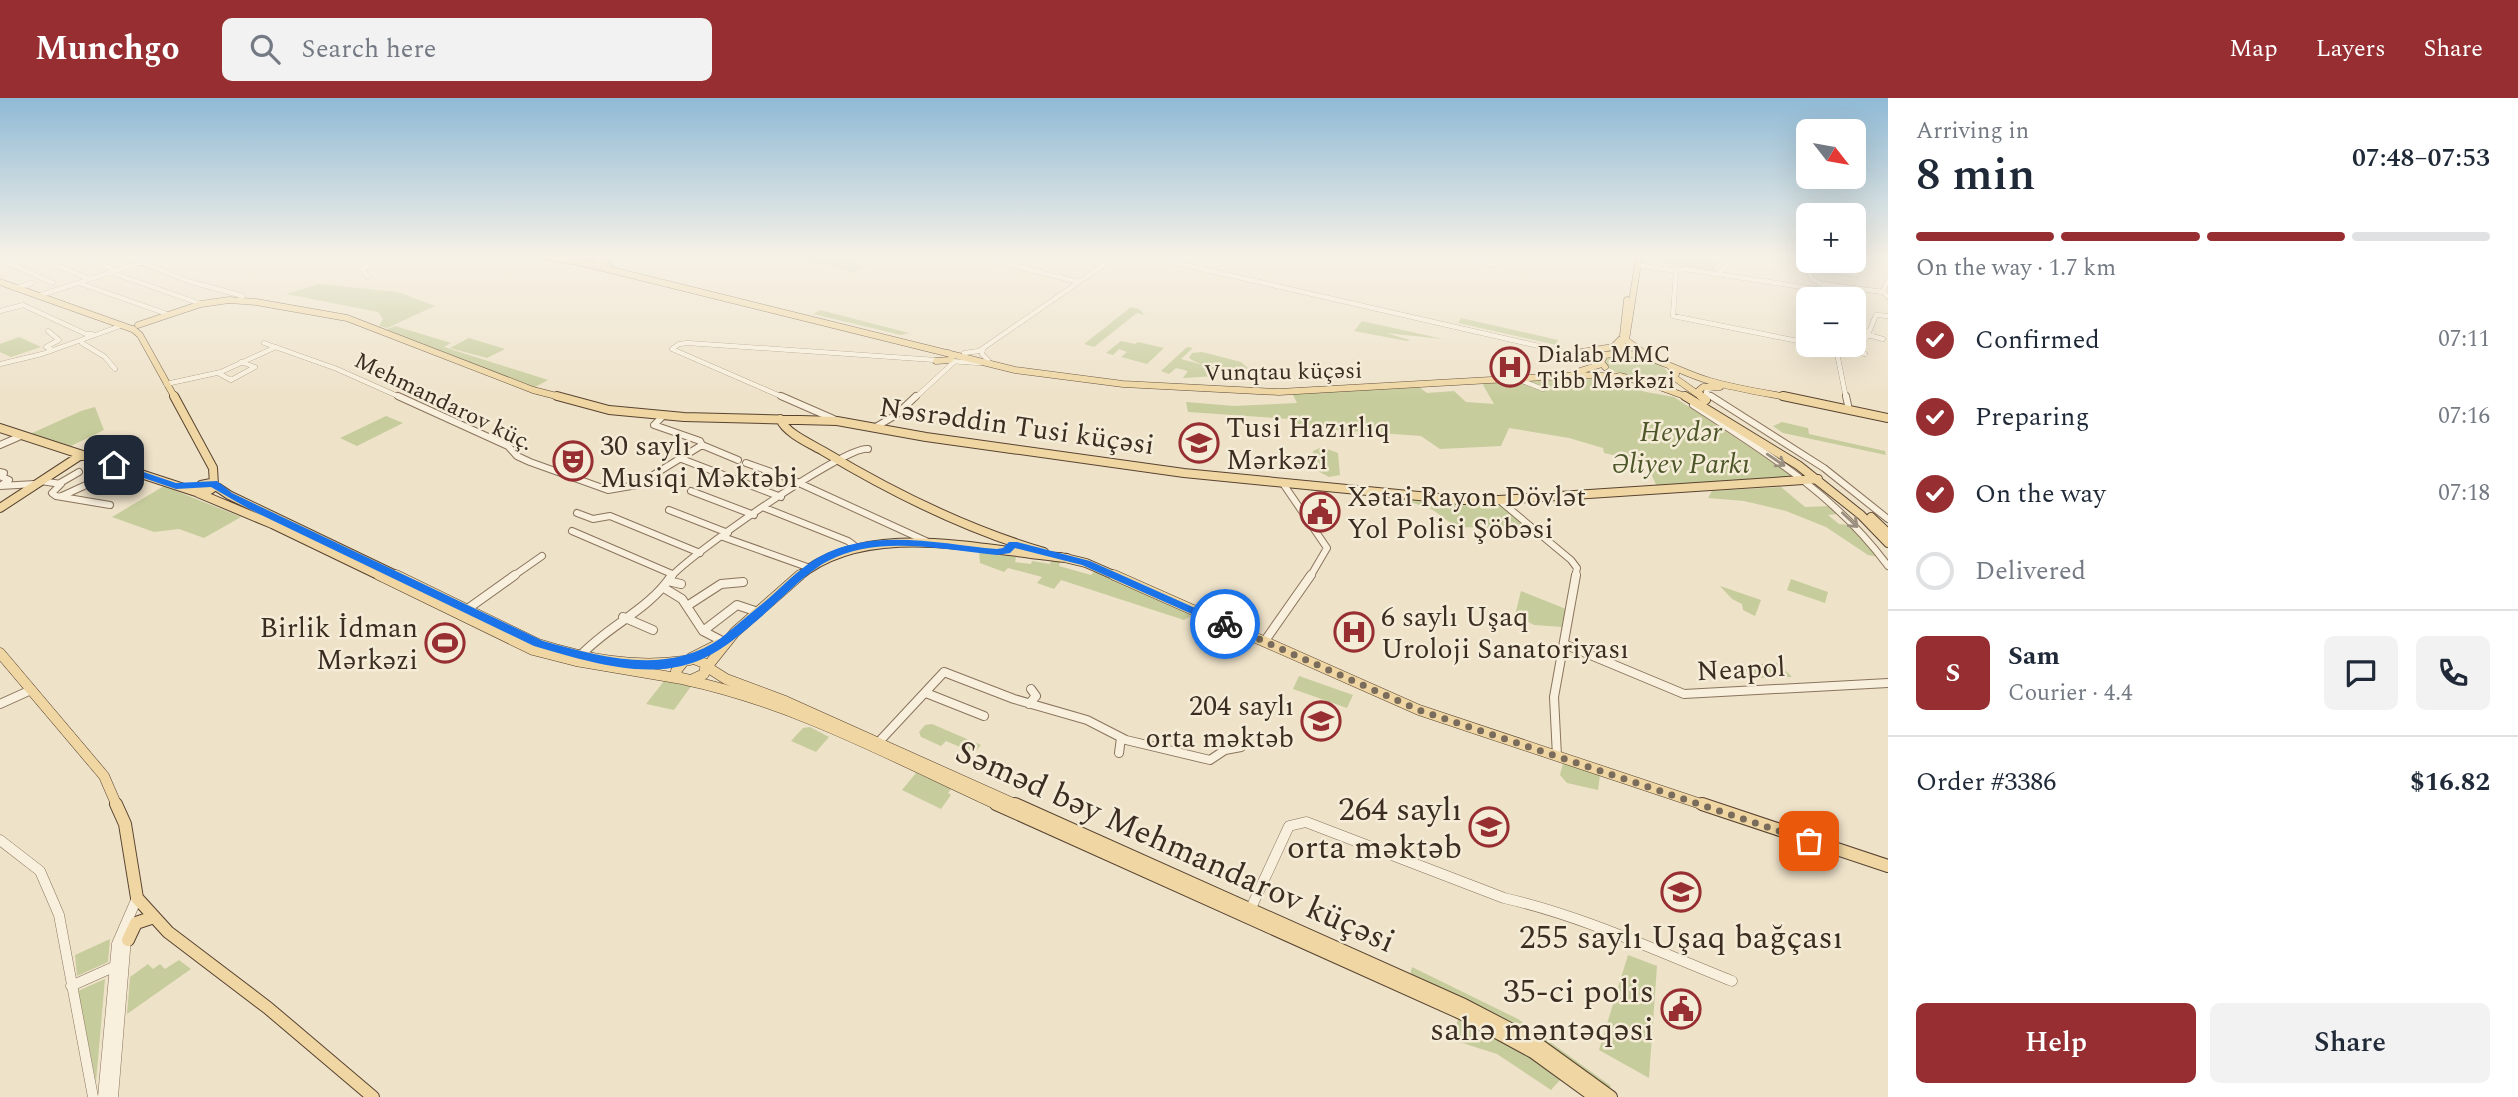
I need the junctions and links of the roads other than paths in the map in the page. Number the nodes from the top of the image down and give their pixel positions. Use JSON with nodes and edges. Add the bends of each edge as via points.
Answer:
{"nodes":[{"id":1,"x":61,"y":304,"type":"edge"},
{"id":2,"x":138,"y":304,"type":"edge"},
{"id":3,"x":201,"y":304,"type":"joint"},
{"id":4,"x":205,"y":304,"type":"edge"},
{"id":5,"x":264,"y":304,"type":"edge"},
{"id":6,"x":750,"y":304,"type":"edge"},
{"id":7,"x":764,"y":304,"type":"edge"},
{"id":8,"x":1048,"y":304,"type":"edge"},
{"id":9,"x":1362,"y":304,"type":"edge"},
{"id":10,"x":1628,"y":304,"type":"edge"},
{"id":11,"x":1631,"y":304,"type":"edge"},
{"id":12,"x":1674,"y":304,"type":"edge"},
{"id":13,"x":0,"y":311,"type":"edge"},
{"id":14,"x":167,"y":314,"type":"junction"},
{"id":15,"x":1888,"y":316,"type":"edge"},
{"id":16,"x":125,"y":325,"type":"junction"},
{"id":17,"x":138,"y":328,"type":"junction"},
{"id":18,"x":48,"y":331,"type":"dead end"},
{"id":19,"x":1486,"y":332,"type":"junction"},
{"id":20,"x":100,"y":333,"type":"junction"},
{"id":21,"x":1868,"y":334,"type":"junction"},
{"id":22,"x":1866,"y":336,"type":"edge"},
{"id":23,"x":1621,"y":339,"type":"junction"},
{"id":24,"x":1883,"y":339,"type":"dead end"},
{"id":25,"x":1796,"y":341,"type":"edge"},
{"id":26,"x":82,"y":343,"type":"dead end"},
{"id":27,"x":264,"y":343,"type":"dead end"},
{"id":28,"x":276,"y":347,"type":"junction"},
{"id":29,"x":982,"y":349,"type":"junction"},
{"id":30,"x":52,"y":350,"type":"junction"},
{"id":31,"x":1557,"y":350,"type":"junction"},
{"id":32,"x":1582,"y":352,"type":"junction"},
{"id":33,"x":948,"y":353,"type":"junction"},
{"id":34,"x":964,"y":353,"type":"junction"},
{"id":35,"x":1610,"y":353,"type":"junction"},
{"id":36,"x":1652,"y":357,"type":"junction"},
{"id":37,"x":1838,"y":357,"type":"edge"},
{"id":38,"x":936,"y":361,"type":"junction"},
{"id":39,"x":988,"y":361,"type":"junction"},
{"id":40,"x":242,"y":362,"type":"junction"},
{"id":41,"x":954,"y":362,"type":"junction"},
{"id":42,"x":0,"y":364,"type":"edge"},
{"id":43,"x":1602,"y":364,"type":"junction"},
{"id":44,"x":1670,"y":366,"type":"junction"},
{"id":45,"x":1016,"y":368,"type":"junction"},
{"id":46,"x":115,"y":369,"type":"dead end"},
{"id":47,"x":218,"y":373,"type":"junction"},
{"id":48,"x":1579,"y":373,"type":"junction"},
{"id":49,"x":1517,"y":379,"type":"junction"},
{"id":50,"x":1628,"y":379,"type":"junction"},
{"id":51,"x":1676,"y":380,"type":"junction"},
{"id":52,"x":1648,"y":383,"type":"junction"},
{"id":53,"x":166,"y":384,"type":"junction"},
{"id":54,"x":1723,"y":387,"type":"junction"},
{"id":55,"x":1542,"y":389,"type":"dead end"},
{"id":56,"x":1696,"y":393,"type":"junction"},
{"id":57,"x":1849,"y":410,"type":"junction"},
{"id":58,"x":817,"y":412,"type":"junction"},
{"id":59,"x":663,"y":416,"type":"junction"},
{"id":60,"x":780,"y":419,"type":"junction"},
{"id":61,"x":811,"y":420,"type":"junction"},
{"id":62,"x":1888,"y":420,"type":"edge"},
{"id":63,"x":838,"y":421,"type":"junction"},
{"id":64,"x":0,"y":428,"type":"edge"},
{"id":65,"x":874,"y":428,"type":"junction"},
{"id":66,"x":23,"y":435,"type":"junction"},
{"id":67,"x":702,"y":444,"type":"junction"},
{"id":68,"x":0,"y":445,"type":"edge"},
{"id":69,"x":868,"y":449,"type":"dead end"},
{"id":70,"x":81,"y":455,"type":"junction"},
{"id":71,"x":679,"y":458,"type":"junction"},
{"id":72,"x":737,"y":460,"type":"dead end"},
{"id":73,"x":839,"y":461,"type":"junction"},
{"id":74,"x":746,"y":463,"type":"dead end"},
{"id":75,"x":0,"y":472,"type":"edge"},
{"id":76,"x":79,"y":472,"type":"dead end"},
{"id":77,"x":215,"y":474,"type":"junction"},
{"id":78,"x":1822,"y":479,"type":"junction"},
{"id":79,"x":1839,"y":479,"type":"junction"},
{"id":80,"x":1805,"y":480,"type":"junction"},
{"id":81,"x":1282,"y":482,"type":"junction"},
{"id":82,"x":37,"y":483,"type":"junction"},
{"id":83,"x":60,"y":483,"type":"junction"},
{"id":84,"x":102,"y":483,"type":"dead end"},
{"id":85,"x":799,"y":484,"type":"junction"},
{"id":86,"x":215,"y":485,"type":"junction"},
{"id":87,"x":0,"y":486,"type":"edge"},
{"id":88,"x":199,"y":490,"type":"junction"},
{"id":89,"x":691,"y":491,"type":"dead end"},
{"id":90,"x":62,"y":496,"type":"junction"},
{"id":91,"x":781,"y":497,"type":"junction"},
{"id":92,"x":1499,"y":500,"type":"junction"},
{"id":93,"x":110,"y":505,"type":"dead end"},
{"id":94,"x":0,"y":508,"type":"edge"},
{"id":95,"x":765,"y":508,"type":"junction"},
{"id":96,"x":669,"y":510,"type":"dead end"},
{"id":97,"x":577,"y":513,"type":"dead end"},
{"id":98,"x":754,"y":515,"type":"junction"},
{"id":99,"x":1888,"y":519,"type":"edge"},
{"id":100,"x":572,"y":531,"type":"dead end"},
{"id":101,"x":1888,"y":533,"type":"edge"},
{"id":102,"x":725,"y":535,"type":"junction"},
{"id":103,"x":1888,"y":543,"type":"edge"},
{"id":104,"x":930,"y":544,"type":"junction"},
{"id":105,"x":1013,"y":544,"type":"junction"},
{"id":106,"x":856,"y":547,"type":"junction"},
{"id":107,"x":997,"y":552,"type":"junction"},
{"id":108,"x":700,"y":553,"type":"junction"},
{"id":109,"x":542,"y":556,"type":"dead end"},
{"id":110,"x":1067,"y":558,"type":"junction"},
{"id":111,"x":1888,"y":566,"type":"edge"},
{"id":112,"x":810,"y":568,"type":"junction"},
{"id":113,"x":668,"y":581,"type":"junction"},
{"id":114,"x":743,"y":582,"type":"dead end"},
{"id":115,"x":681,"y":584,"type":"dead end"},
{"id":116,"x":687,"y":606,"type":"junction"},
{"id":117,"x":463,"y":612,"type":"junction"},
{"id":118,"x":758,"y":612,"type":"junction"},
{"id":119,"x":623,"y":617,"type":"junction"},
{"id":120,"x":653,"y":630,"type":"dead end"},
{"id":121,"x":703,"y":631,"type":"junction"},
{"id":122,"x":724,"y":642,"type":"junction"},
{"id":123,"x":1264,"y":642,"type":"junction"},
{"id":124,"x":1564,"y":644,"type":"junction"},
{"id":125,"x":0,"y":653,"type":"edge"},
{"id":126,"x":581,"y":655,"type":"junction"},
{"id":127,"x":686,"y":661,"type":"junction"},
{"id":128,"x":707,"y":667,"type":"junction"},
{"id":129,"x":684,"y":679,"type":"junction"},
{"id":130,"x":1888,"y":683,"type":"edge"},
{"id":131,"x":1031,"y":689,"type":"dead end"},
{"id":132,"x":31,"y":690,"type":"junction"},
{"id":133,"x":926,"y":692,"type":"junction"},
{"id":134,"x":0,"y":704,"type":"edge"},
{"id":135,"x":1029,"y":704,"type":"junction"},
{"id":136,"x":984,"y":716,"type":"dead end"},
{"id":137,"x":1121,"y":738,"type":"junction"},
{"id":138,"x":875,"y":746,"type":"junction"},
{"id":139,"x":1241,"y":747,"type":"dead end"},
{"id":140,"x":1119,"y":753,"type":"dead end"},
{"id":141,"x":1557,"y":756,"type":"junction"},
{"id":142,"x":0,"y":840,"type":"edge"},
{"id":143,"x":1888,"y":866,"type":"edge"},
{"id":144,"x":136,"y":892,"type":"junction"},
{"id":145,"x":1251,"y":908,"type":"junction"},
{"id":146,"x":154,"y":916,"type":"junction"},
{"id":147,"x":125,"y":938,"type":"junction"},
{"id":148,"x":120,"y":965,"type":"junction"},
{"id":149,"x":1732,"y":981,"type":"dead end"},
{"id":150,"x":71,"y":986,"type":"junction"},
{"id":151,"x":93,"y":1097,"type":"edge"},
{"id":152,"x":103,"y":1097,"type":"edge"},
{"id":153,"x":113,"y":1097,"type":"edge"},
{"id":154,"x":373,"y":1097,"type":"edge"},
{"id":155,"x":1595,"y":1097,"type":"edge"},
{"id":156,"x":1611,"y":1097,"type":"edge"}],
"edges":[{"from":1,"to":16,"type":"main road"},
{"from":2,"to":14,"type":"street"},
{"from":3,"to":4,"type":"main road","name":"Nəsrəddin Tusi küçəsi"},
{"from":3,"to":14,"type":"main road","name":"Nəsrəddin Tusi küçəsi"},
{"from":5,"to":59,"type":"main road","name":"Nəsrəddin Tusi küçəsi","via":[[334,314],[559,399]]},
{"from":6,"to":33,"type":"main road"},
{"from":7,"to":34,"type":"main road"},
{"from":8,"to":29,"type":"street"},
{"from":9,"to":19,"type":"street"},
{"from":10,"to":23,"type":"main road"},
{"from":11,"to":36,"type":"main road","via":[[1626,340]]},
{"from":12,"to":25,"type":"street","via":[[1673,316]]},
{"from":13,"to":20,"type":"street","via":[[23,305],[86,334]]},
{"from":14,"to":17,"type":"main road","name":"Nəsrəddin Tusi küçəsi"},
{"from":15,"to":21,"type":"street","via":[[1876,315]]},
{"from":16,"to":17,"type":"main road"},
{"from":16,"to":20,"type":"street"},
{"from":17,"to":53,"type":"main road"},
{"from":18,"to":30,"type":"street","via":[[59,340],[46,347]]},
{"from":19,"to":31,"type":"street"},
{"from":19,"to":32,"type":"street"},
{"from":20,"to":30,"type":"street"},
{"from":21,"to":22,"type":"street"},
{"from":21,"to":24,"type":"street"},
{"from":23,"to":32,"type":"main road","via":[[1613,347]]},
{"from":23,"to":35,"type":"main road","via":[[1622,348]]},
{"from":26,"to":46,"type":"street"},
{"from":27,"to":28,"type":"street","name":"Mehmandarov küç."},
{"from":28,"to":40,"type":"street"},
{"from":28,"to":71,"type":"street","name":"Mehmandarov küç.","via":[[337,369],[508,446],[530,462],[608,490],[637,485]]},
{"from":29,"to":34,"type":"street"},
{"from":29,"to":39,"type":"street"},
{"from":30,"to":42,"type":"street"},
{"from":31,"to":43,"type":"street"},
{"from":31,"to":48,"type":"street","via":[[1579,362]]},
{"from":32,"to":35,"type":"street"},
{"from":33,"to":38,"type":"main road","via":[[953,356],[950,360]]},
{"from":33,"to":39,"type":"main road"},
{"from":34,"to":39,"type":"main road"},
{"from":35,"to":36,"type":"main road"},
{"from":35,"to":43,"type":"main road","via":[[1601,359]]},
{"from":36,"to":44,"type":"main road"},
{"from":37,"to":57,"type":"street"},
{"from":38,"to":41,"type":"street"},
{"from":38,"to":58,"type":"street","via":[[688,343],[672,349]]},
{"from":39,"to":41,"type":"street"},
{"from":39,"to":45,"type":"main road","name":"Vunqtau küçəsi"},
{"from":39,"to":45,"type":"main road","name":"Vunqtau küçəsi"},
{"from":40,"to":47,"type":"street"},
{"from":40,"to":47,"type":"street","via":[[255,367],[230,380]]},
{"from":41,"to":65,"type":"street","via":[[896,415]]},
{"from":43,"to":48,"type":"main road"},
{"from":43,"to":50,"type":"main road"},
{"from":44,"to":51,"type":"main road"},
{"from":44,"to":57,"type":"main road","via":[[1709,381]]},
{"from":45,"to":48,"type":"main road","name":"Vunqtau küçəsi","via":[[1149,383],[1258,388]]},
{"from":45,"to":49,"type":"main road","name":"Vunqtau küçəsi","via":[[1149,386],[1259,392]]},
{"from":47,"to":53,"type":"street"},
{"from":48,"to":49,"type":"main road","name":"Vunqtau küçəsi"},
{"from":48,"to":50,"type":"main road"},
{"from":49,"to":55,"type":"street"},
{"from":50,"to":52,"type":"main road"},
{"from":50,"to":80,"type":"street","one_way":true,"via":[[1681,397]]},
{"from":51,"to":52,"type":"main road"},
{"from":51,"to":54,"type":"main road"},
{"from":51,"to":56,"type":"main road"},
{"from":52,"to":78,"type":"main road","via":[[1695,400]]},
{"from":53,"to":77,"type":"main road"},
{"from":54,"to":56,"type":"main road","via":[[1703,387]]},
{"from":54,"to":62,"type":"main road"},
{"from":54,"to":79,"type":"street","via":[[1705,391]]},
{"from":56,"to":78,"type":"main road"},
{"from":57,"to":62,"type":"main road"},
{"from":58,"to":61,"type":"main road"},
{"from":58,"to":63,"type":"street"},
{"from":59,"to":60,"type":"main road","name":"Nəsrəddin Tusi küçəsi"},
{"from":59,"to":67,"type":"street","via":[[654,425]]},
{"from":60,"to":61,"type":"main road","name":"Nəsrəddin Tusi küçəsi"},
{"from":60,"to":73,"type":"main road","via":[[783,426]]},
{"from":61,"to":63,"type":"main road","name":"Nəsrəddin Tusi küçəsi"},
{"from":63,"to":65,"type":"main road","name":"Nəsrəddin Tusi küçəsi"},
{"from":64,"to":66,"type":"main road","name":"Səməd bəy Mehmandarov küçəsi"},
{"from":65,"to":81,"type":"main road","name":"Nəsrəddin Tusi küçəsi"},
{"from":66,"to":68,"type":"street"},
{"from":66,"to":70,"type":"main road","name":"Səməd bəy Mehmandarov küçəsi"},
{"from":67,"to":71,"type":"street"},
{"from":67,"to":72,"type":"street"},
{"from":69,"to":73,"type":"street"},
{"from":70,"to":82,"type":"main road"},
{"from":70,"to":88,"type":"main road","name":"Səməd bəy Mehmandarov küçəsi"},
{"from":71,"to":91,"type":"street"},
{"from":73,"to":85,"type":"street"},
{"from":73,"to":105,"type":"main road","via":[[928,511]]},
{"from":74,"to":85,"type":"street"},
{"from":75,"to":87,"type":"street","via":[[9,480]]},
{"from":76,"to":83,"type":"street"},
{"from":77,"to":86,"type":"main road"},
{"from":77,"to":88,"type":"main road"},
{"from":78,"to":79,"type":"street"},
{"from":78,"to":80,"type":"main road","name":"Nəsrəddin Tusi küçəsi"},
{"from":78,"to":101,"type":"main road"},
{"from":78,"to":103,"type":"main road"},
{"from":79,"to":99,"type":"street"},
{"from":80,"to":92,"type":"main road","name":"Nəsrəddin Tusi küçəsi"},
{"from":80,"to":111,"type":"street","one_way":true,"via":[[1862,532]]},
{"from":81,"to":92,"type":"main road","name":"Nəsrəddin Tusi küçəsi"},
{"from":81,"to":123,"type":"street","via":[[1326,548]]},
{"from":82,"to":83,"type":"street"},
{"from":82,"to":87,"type":"street"},
{"from":82,"to":94,"type":"main road"},
{"from":83,"to":90,"type":"street","via":[[52,493]]},
{"from":84,"to":90,"type":"street"},
{"from":85,"to":91,"type":"street"},
{"from":85,"to":104,"type":"street"},
{"from":86,"to":88,"type":"main road"},
{"from":86,"to":117,"type":"main road","name":"Səməd bəy Mehmandarov küçəsi"},
{"from":88,"to":117,"type":"main road","name":"Səməd bəy Mehmandarov küçəsi"},
{"from":89,"to":98,"type":"street"},
{"from":90,"to":93,"type":"street"},
{"from":91,"to":95,"type":"street"},
{"from":92,"to":124,"type":"street","via":[[1576,564]]},
{"from":95,"to":98,"type":"street"},
{"from":95,"to":106,"type":"street"},
{"from":96,"to":102,"type":"street"},
{"from":97,"to":108,"type":"street","via":[[593,519],[610,516]]},
{"from":98,"to":102,"type":"street"},
{"from":100,"to":113,"type":"street"},
{"from":102,"to":108,"type":"street"},
{"from":102,"to":112,"type":"street"},
{"from":104,"to":106,"type":"main road","via":[[890,542]]},
{"from":104,"to":107,"type":"main road"},
{"from":105,"to":107,"type":"main road"},
{"from":105,"to":110,"type":"main road"},
{"from":106,"to":112,"type":"main road"},
{"from":107,"to":110,"type":"main road"},
{"from":108,"to":113,"type":"street"},
{"from":109,"to":117,"type":"street"},
{"from":110,"to":123,"type":"main road"},
{"from":112,"to":118,"type":"main road"},
{"from":113,"to":115,"type":"street"},
{"from":113,"to":116,"type":"street"},
{"from":113,"to":119,"type":"street"},
{"from":114,"to":116,"type":"street","via":[[721,584]]},
{"from":116,"to":121,"type":"street"},
{"from":117,"to":126,"type":"main road","name":"Səməd bəy Mehmandarov küçəsi","via":[[538,644]]},
{"from":117,"to":129,"type":"main road","name":"Səməd bəy Mehmandarov küçəsi","via":[[549,655]]},
{"from":118,"to":121,"type":"street","via":[[737,605]]},
{"from":118,"to":122,"type":"main road"},
{"from":119,"to":120,"type":"street"},
{"from":119,"to":126,"type":"street"},
{"from":121,"to":122,"type":"street"},
{"from":122,"to":127,"type":"main road"},
{"from":122,"to":128,"type":"main road"},
{"from":123,"to":141,"type":"main road","via":[[1419,710]]},
{"from":124,"to":130,"type":"street","name":"Neapol","via":[[1684,694]]},
{"from":124,"to":141,"type":"street","via":[[1553,704]]},
{"from":125,"to":132,"type":"main road"},
{"from":126,"to":127,"type":"main road","name":"Səməd bəy Mehmandarov küçəsi","via":[[652,666]]},
{"from":127,"to":128,"type":"main road","name":"Səməd bəy Mehmandarov küçəsi","via":[[699,660]]},
{"from":127,"to":129,"type":"main road","via":[[676,671]]},
{"from":128,"to":129,"type":"main road","via":[[701,677]]},
{"from":128,"to":138,"type":"main road","name":"Səməd bəy Mehmandarov küçəsi"},
{"from":129,"to":138,"type":"main road","name":"Səməd bəy Mehmandarov küçəsi","via":[[764,701]]},
{"from":131,"to":135,"type":"street","via":[[1036,696]]},
{"from":132,"to":134,"type":"street"},
{"from":132,"to":144,"type":"main road","via":[[110,786],[125,824]]},
{"from":133,"to":135,"type":"street","via":[[944,672]]},
{"from":133,"to":136,"type":"street"},
{"from":133,"to":138,"type":"street"},
{"from":135,"to":137,"type":"street","via":[[1087,720]]},
{"from":137,"to":139,"type":"street","via":[[1203,760]]},
{"from":137,"to":140,"type":"street"},
{"from":138,"to":145,"type":"main road","name":"Səməd bəy Mehmandarov küçəsi"},
{"from":138,"to":155,"type":"main road","name":"Səməd bəy Mehmandarov küçəsi","via":[[1462,1014],[1533,1052]]},
{"from":141,"to":143,"type":"main road"},
{"from":142,"to":150,"type":"street","via":[[42,876],[60,921]]},
{"from":144,"to":146,"type":"main road"},
{"from":144,"to":147,"type":"street"},
{"from":145,"to":149,"type":"street","via":[[1289,825],[1306,821]]},
{"from":145,"to":156,"type":"main road","name":"Səməd bəy Mehmandarov küçəsi","via":[[1502,1024]]},
{"from":146,"to":147,"type":"main road","via":[[133,925]]},
{"from":146,"to":154,"type":"main road","via":[[175,938]]},
{"from":147,"to":148,"type":"street"},
{"from":148,"to":150,"type":"street"},
{"from":148,"to":152,"type":"street"},
{"from":148,"to":153,"type":"street"},
{"from":150,"to":151,"type":"street"}]}
